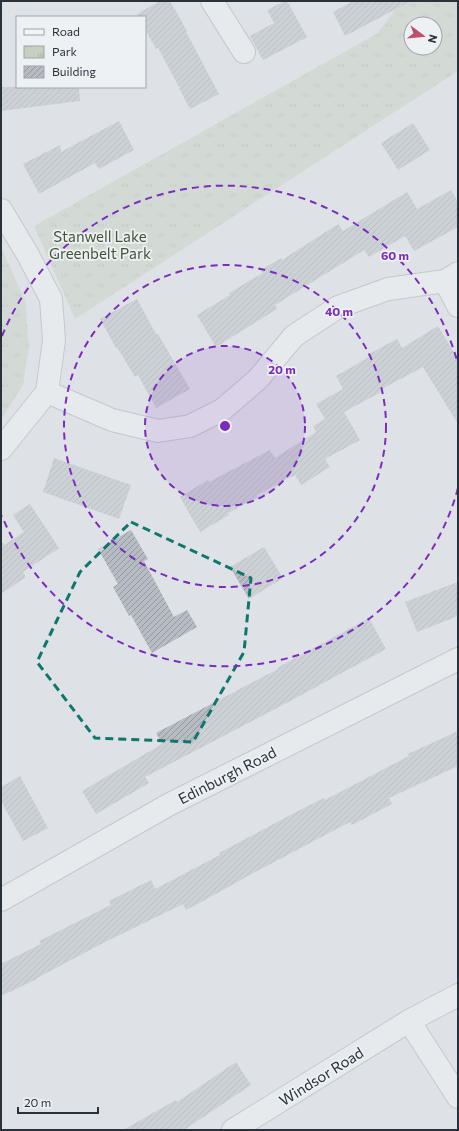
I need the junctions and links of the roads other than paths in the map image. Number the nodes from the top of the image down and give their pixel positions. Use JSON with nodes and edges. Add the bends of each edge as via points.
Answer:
{"nodes":[{"id":1,"x":220,"y":4,"type":"edge"},
{"id":2,"x":244,"y":52,"type":"dead end"},
{"id":3,"x":1,"y":210,"type":"edge"},
{"id":4,"x":451,"y":277,"type":"edge"},
{"id":5,"x":458,"y":306,"type":"edge"},
{"id":6,"x":47,"y":392,"type":"junction"},
{"id":7,"x":1,"y":449,"type":"edge"},
{"id":8,"x":458,"y":660,"type":"edge"},
{"id":9,"x":1,"y":900,"type":"edge"},
{"id":10,"x":458,"y":995,"type":"edge"},
{"id":11,"x":409,"y":1021,"type":"junction"},
{"id":12,"x":458,"y":1097,"type":"edge"},
{"id":13,"x":233,"y":1130,"type":"edge"}],
"edges":[{"from":1,"to":2,"type":"street"},
{"from":3,"to":6,"type":"street","via":[[51,298],[54,340]]},
{"from":4,"to":5,"type":"street"},
{"from":4,"to":6,"type":"street","via":[[388,289],[338,307],[294,336],[258,379],[222,410],[190,426],[158,431],[112,420]]},
{"from":6,"to":7,"type":"street"},
{"from":8,"to":9,"type":"street","name":"Edinburgh Road","via":[[170,804]]},
{"from":10,"to":11,"type":"street","name":"Windsor Road"},
{"from":11,"to":12,"type":"street"},
{"from":11,"to":13,"type":"street","name":"Windsor Road"}]}
